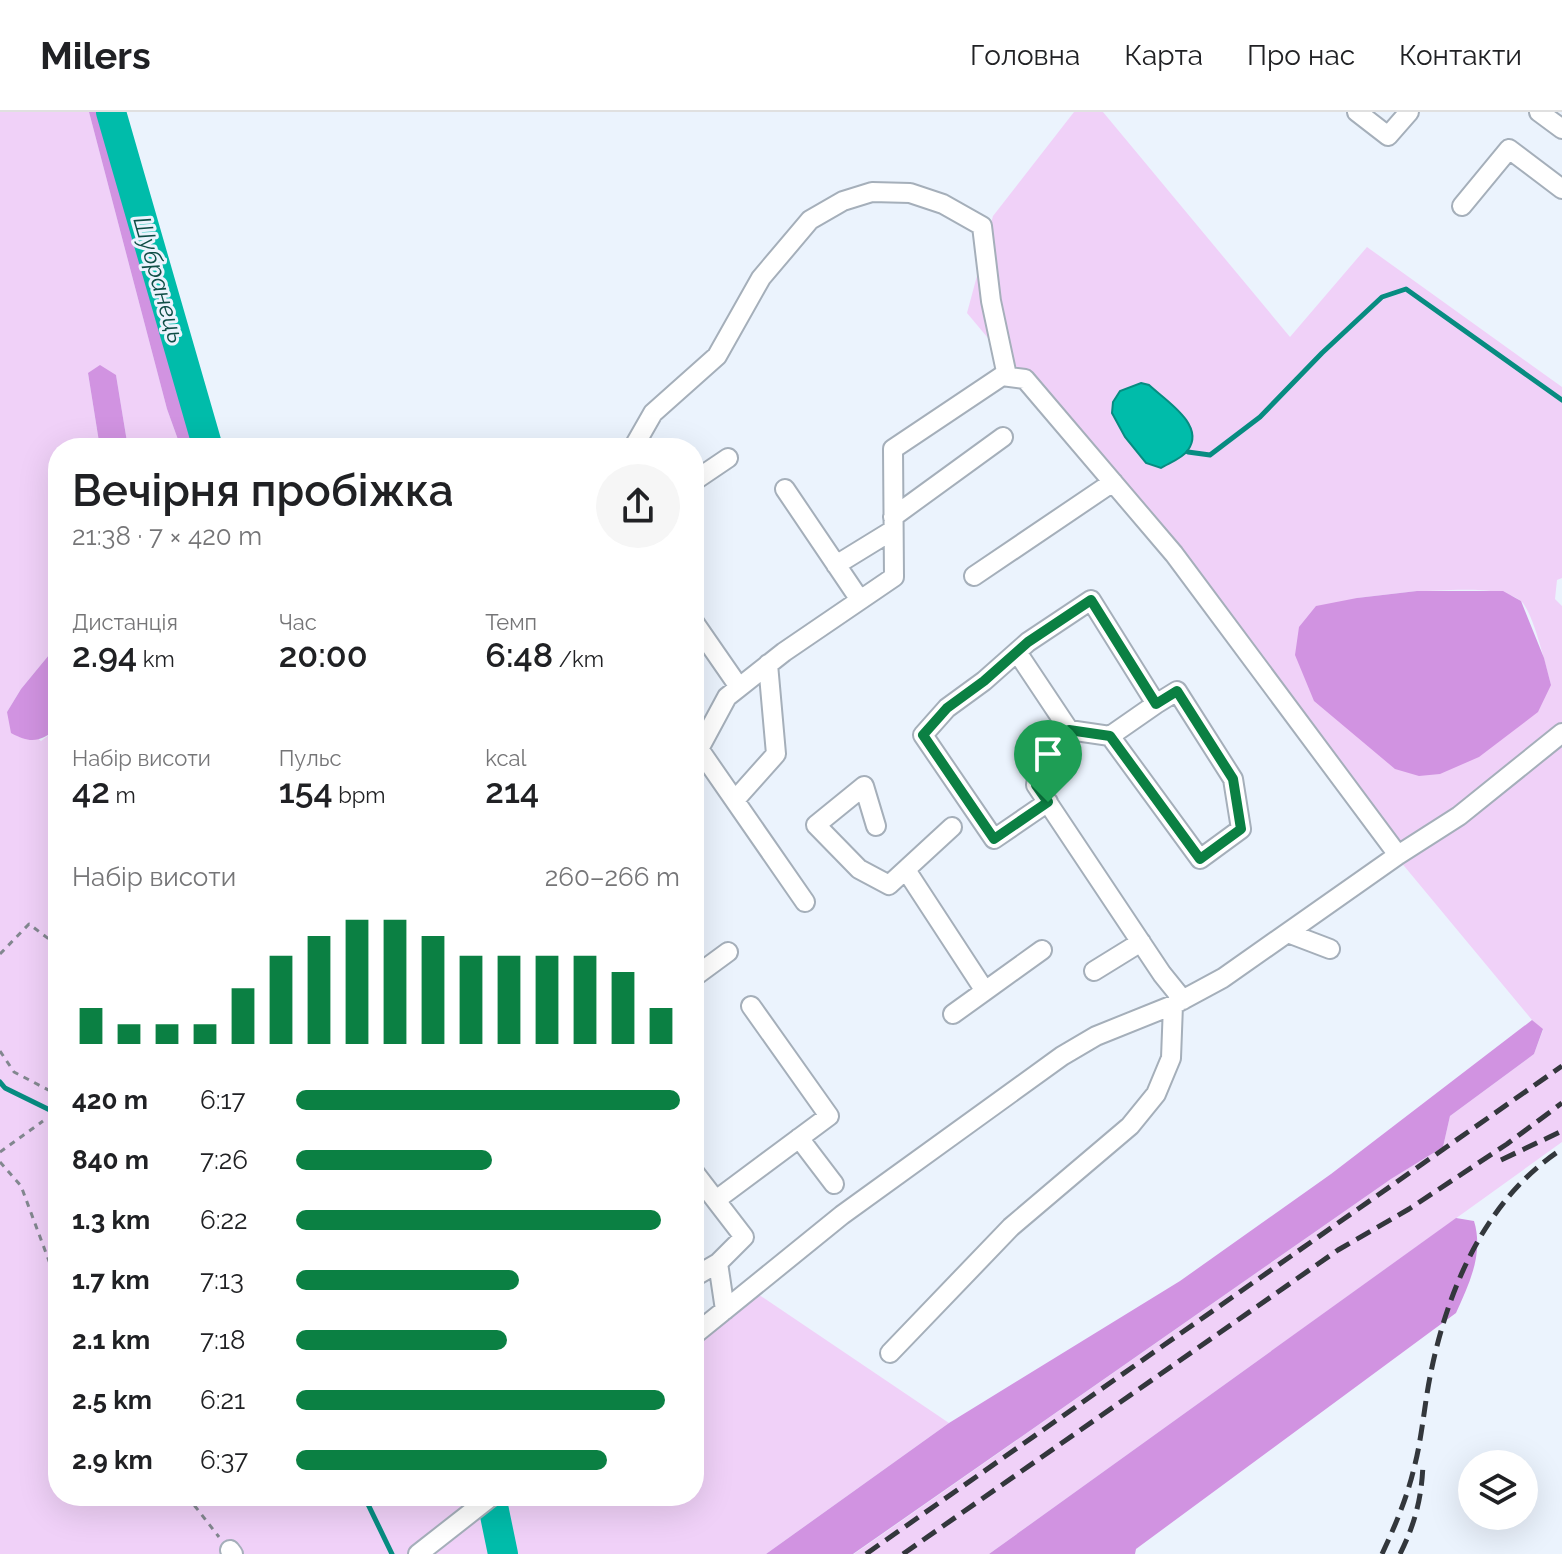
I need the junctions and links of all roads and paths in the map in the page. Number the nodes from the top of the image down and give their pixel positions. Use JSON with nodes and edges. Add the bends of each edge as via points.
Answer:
{"nodes":[{"id":1,"x":1357,"y":112,"type":"edge"},
{"id":2,"x":1409,"y":112,"type":"edge"},
{"id":3,"x":1539,"y":112,"type":"edge"},
{"id":4,"x":1562,"y":129,"type":"edge"},
{"id":5,"x":1562,"y":189,"type":"edge"},
{"id":6,"x":1462,"y":206,"type":"dead end"},
{"id":7,"x":1007,"y":376,"type":"junction"},
{"id":8,"x":1003,"y":437,"type":"dead end"},
{"id":9,"x":639,"y":438,"type":"edge"},
{"id":10,"x":728,"y":458,"type":"dead end"},
{"id":11,"x":704,"y":474,"type":"edge"},
{"id":12,"x":1113,"y":482,"type":"junction"},
{"id":13,"x":785,"y":489,"type":"dead end"},
{"id":14,"x":893,"y":524,"type":"junction"},
{"id":15,"x":836,"y":565,"type":"junction"},
{"id":16,"x":974,"y":576,"type":"dead end"},
{"id":17,"x":860,"y":600,"type":"junction"},
{"id":18,"x":704,"y":636,"type":"edge"},
{"id":19,"x":1017,"y":652,"type":"junction"},
{"id":20,"x":768,"y":664,"type":"junction"},
{"id":21,"x":739,"y":687,"type":"junction"},
{"id":22,"x":1156,"y":704,"type":"junction"},
{"id":23,"x":1069,"y":730,"type":"junction"},
{"id":24,"x":1562,"y":733,"type":"edge"},
{"id":25,"x":1110,"y":736,"type":"junction"},
{"id":26,"x":704,"y":740,"type":"edge"},
{"id":27,"x":704,"y":756,"type":"edge"},
{"id":28,"x":735,"y":800,"type":"junction"},
{"id":29,"x":1048,"y":802,"type":"junction"},
{"id":30,"x":972,"y":808,"type":"junction"},
{"id":31,"x":876,"y":826,"type":"dead end"},
{"id":32,"x":1398,"y":855,"type":"junction"},
{"id":33,"x":906,"y":870,"type":"junction"},
{"id":34,"x":805,"y":902,"type":"dead end"},
{"id":35,"x":1288,"y":933,"type":"junction"},
{"id":36,"x":48,"y":938,"type":"edge"},
{"id":37,"x":1141,"y":942,"type":"junction"},
{"id":38,"x":1330,"y":949,"type":"dead end"},
{"id":39,"x":1042,"y":950,"type":"dead end"},
{"id":40,"x":728,"y":952,"type":"dead end"},
{"id":41,"x":0,"y":954,"type":"edge"},
{"id":42,"x":704,"y":970,"type":"edge"},
{"id":43,"x":1094,"y":971,"type":"dead end"},
{"id":44,"x":985,"y":991,"type":"junction"},
{"id":45,"x":1178,"y":1002,"type":"junction"},
{"id":46,"x":751,"y":1006,"type":"dead end"},
{"id":47,"x":953,"y":1014,"type":"dead end"},
{"id":48,"x":0,"y":1051,"type":"edge"},
{"id":49,"x":48,"y":1090,"type":"edge"},
{"id":50,"x":43,"y":1121,"type":"dead end"},
{"id":51,"x":799,"y":1138,"type":"junction"},
{"id":52,"x":0,"y":1152,"type":"edge"},
{"id":53,"x":0,"y":1162,"type":"edge"},
{"id":54,"x":834,"y":1184,"type":"dead end"},
{"id":55,"x":704,"y":1185,"type":"edge"},
{"id":56,"x":716,"y":1200,"type":"junction"},
{"id":57,"x":48,"y":1258,"type":"edge"},
{"id":58,"x":718,"y":1263,"type":"junction"},
{"id":59,"x":704,"y":1271,"type":"edge"},
{"id":60,"x":725,"y":1310,"type":"junction"},
{"id":61,"x":704,"y":1327,"type":"edge"},
{"id":62,"x":890,"y":1353,"type":"dead end"},
{"id":63,"x":195,"y":1506,"type":"edge"},
{"id":64,"x":478,"y":1506,"type":"edge"},
{"id":65,"x":425,"y":1548,"type":"edge"},
{"id":66,"x":232,"y":1552,"type":"edge"}],
"edges":[{"from":1,"to":2,"type":"lane","via":[[1388,136]]},
{"from":3,"to":4,"type":"lane"},
{"from":5,"to":6,"type":"lane","via":[[1509,149]]},
{"from":7,"to":9,"type":"lane","via":[[982,226],[910,193],[872,192],[810,220],[761,278],[717,356],[653,413]]},
{"from":7,"to":12,"type":"lane","via":[[1025,379]]},
{"from":7,"to":14,"type":"lane","via":[[893,449]]},
{"from":8,"to":14,"type":"lane"},
{"from":10,"to":11,"type":"lane"},
{"from":12,"to":16,"type":"lane"},
{"from":12,"to":32,"type":"lane","via":[[1174,554]]},
{"from":13,"to":15,"type":"lane"},
{"from":14,"to":15,"type":"lane"},
{"from":14,"to":17,"type":"lane","via":[[894,577]]},
{"from":15,"to":17,"type":"lane"},
{"from":17,"to":20,"type":"lane"},
{"from":18,"to":21,"type":"lane"},
{"from":19,"to":22,"type":"lane","via":[[1091,600]]},
{"from":19,"to":23,"type":"lane"},
{"from":19,"to":30,"type":"lane","via":[[947,708],[923,735]]},
{"from":20,"to":21,"type":"lane"},
{"from":20,"to":28,"type":"lane","via":[[776,754]]},
{"from":21,"to":26,"type":"lane","via":[[727,697]]},
{"from":22,"to":25,"type":"lane"},
{"from":22,"to":25,"type":"lane","via":[[1177,691],[1233,779],[1241,829],[1200,859]]},
{"from":23,"to":25,"type":"lane"},
{"from":23,"to":29,"type":"lane","via":[[1041,749],[1036,785]]},
{"from":24,"to":32,"type":"lane","via":[[1459,816]]},
{"from":27,"to":28,"type":"lane"},
{"from":28,"to":34,"type":"lane"},
{"from":29,"to":30,"type":"lane","via":[[994,839]]},
{"from":29,"to":37,"type":"lane"},
{"from":30,"to":33,"type":"lane"},
{"from":31,"to":33,"type":"lane","via":[[864,786],[816,825],[859,869],[889,885]]},
{"from":32,"to":35,"type":"lane"},
{"from":33,"to":44,"type":"lane"},
{"from":35,"to":38,"type":"lane"},
{"from":35,"to":45,"type":"lane"},
{"from":36,"to":41,"type":"path","via":[[29,924]]},
{"from":37,"to":43,"type":"lane"},
{"from":37,"to":45,"type":"lane"},
{"from":39,"to":44,"type":"lane"},
{"from":40,"to":42,"type":"lane"},
{"from":44,"to":47,"type":"lane"},
{"from":45,"to":60,"type":"lane","via":[[1062,1056],[842,1215]]},
{"from":45,"to":62,"type":"lane","via":[[1171,1058],[1156,1094],[1130,1126],[1011,1227]]},
{"from":46,"to":51,"type":"lane","via":[[829,1116]]},
{"from":48,"to":49,"type":"path","via":[[14,1072]]},
{"from":50,"to":52,"type":"path"},
{"from":51,"to":54,"type":"lane"},
{"from":51,"to":56,"type":"lane"},
{"from":53,"to":57,"type":"path","via":[[21,1186]]},
{"from":55,"to":56,"type":"lane"},
{"from":56,"to":58,"type":"lane","via":[[744,1237]]},
{"from":58,"to":59,"type":"lane"},
{"from":58,"to":60,"type":"lane"},
{"from":60,"to":61,"type":"lane"},
{"from":63,"to":66,"type":"path"},
{"from":64,"to":65,"type":"lane"}]}
